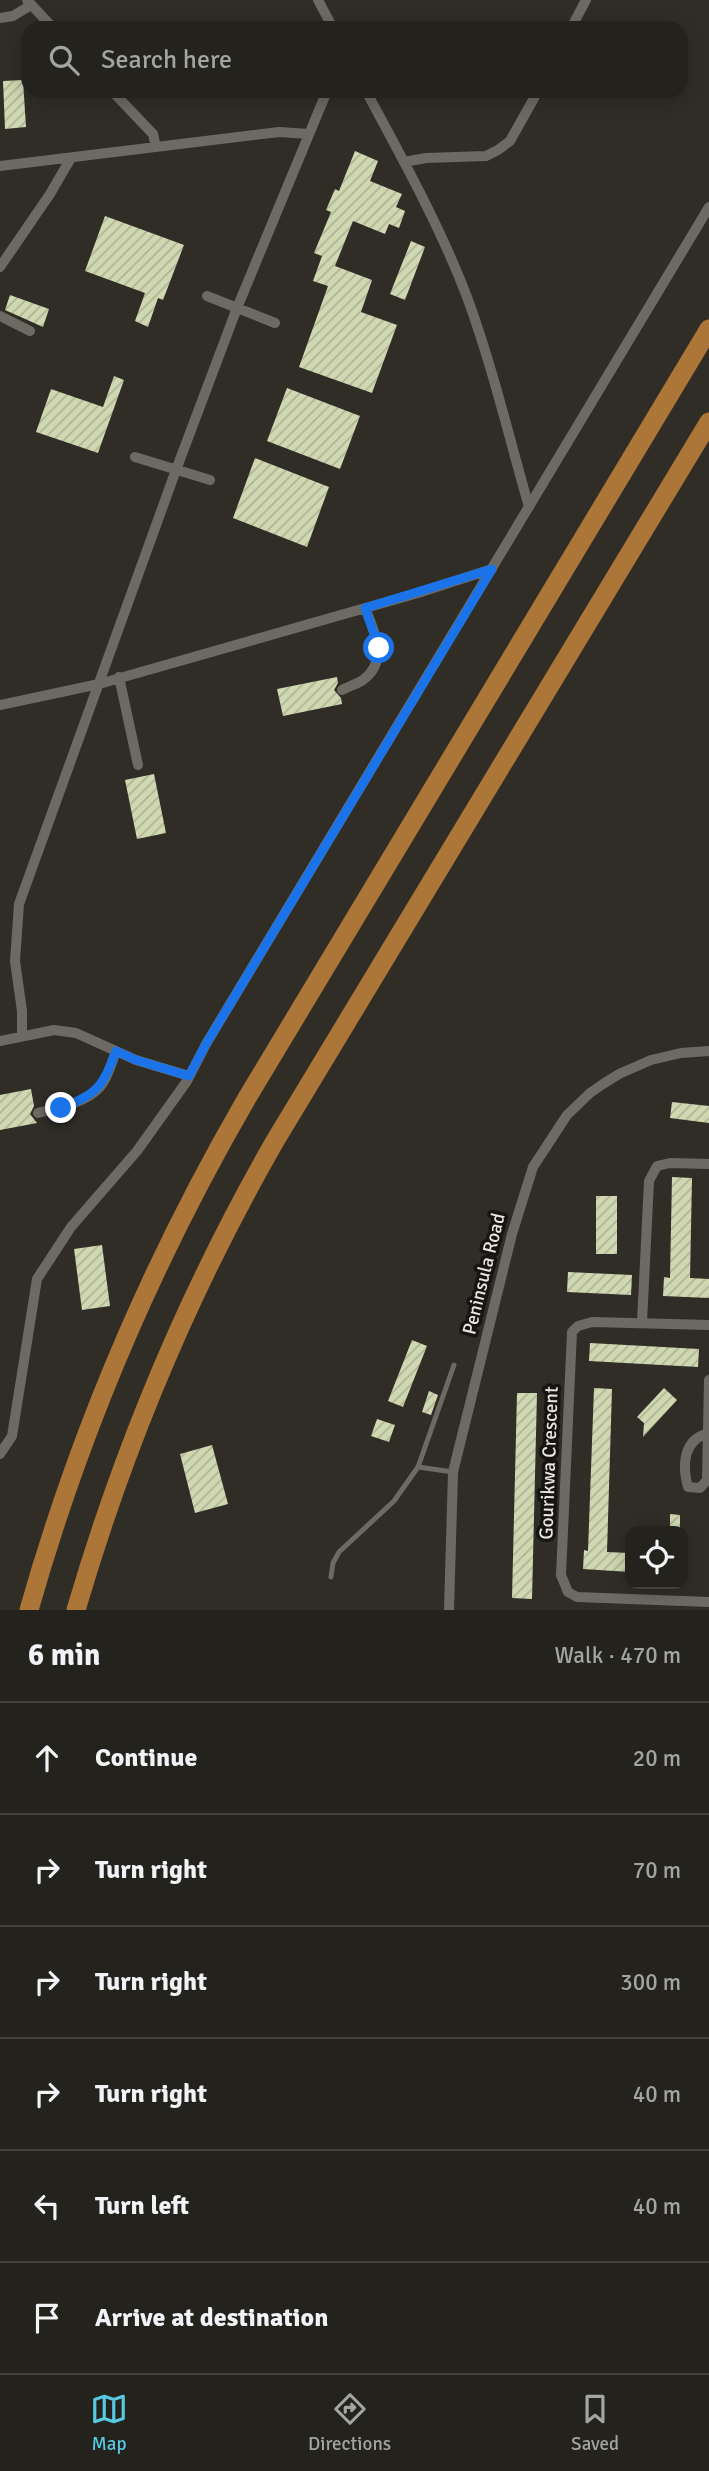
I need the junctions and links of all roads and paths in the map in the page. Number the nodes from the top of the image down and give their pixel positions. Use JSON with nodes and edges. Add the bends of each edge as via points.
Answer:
{"nodes":[{"id":1,"x":318,"y":0,"type":"edge"},
{"id":2,"x":586,"y":0,"type":"edge"},
{"id":3,"x":29,"y":2,"type":"edge"},
{"id":4,"x":0,"y":18,"type":"edge"},
{"id":5,"x":47,"y":21,"type":"edge"},
{"id":6,"x":329,"y":21,"type":"edge"},
{"id":7,"x":575,"y":21,"type":"edge"},
{"id":8,"x":119,"y":98,"type":"edge"},
{"id":9,"x":324,"y":98,"type":"edge"},
{"id":10,"x":370,"y":98,"type":"edge"},
{"id":11,"x":534,"y":98,"type":"edge"},
{"id":12,"x":309,"y":134,"type":"junction"},
{"id":13,"x":156,"y":147,"type":"junction"},
{"id":14,"x":71,"y":158,"type":"junction"},
{"id":15,"x":404,"y":162,"type":"junction"},
{"id":16,"x":0,"y":166,"type":"edge"},
{"id":17,"x":709,"y":207,"type":"edge"},
{"id":18,"x":0,"y":267,"type":"edge"},
{"id":19,"x":206,"y":296,"type":"dead end"},
{"id":20,"x":237,"y":308,"type":"junction"},
{"id":21,"x":0,"y":316,"type":"edge"},
{"id":22,"x":275,"y":323,"type":"dead end"},
{"id":23,"x":709,"y":329,"type":"edge"},
{"id":24,"x":30,"y":331,"type":"dead end"},
{"id":25,"x":709,"y":422,"type":"edge"},
{"id":26,"x":135,"y":457,"type":"dead end"},
{"id":27,"x":176,"y":470,"type":"junction"},
{"id":28,"x":210,"y":480,"type":"dead end"},
{"id":29,"x":529,"y":507,"type":"junction"},
{"id":30,"x":492,"y":569,"type":"junction"},
{"id":31,"x":365,"y":608,"type":"junction"},
{"id":32,"x":119,"y":677,"type":"junction"},
{"id":33,"x":99,"y":684,"type":"junction"},
{"id":34,"x":342,"y":690,"type":"dead end"},
{"id":35,"x":0,"y":705,"type":"edge"},
{"id":36,"x":138,"y":765,"type":"dead end"},
{"id":37,"x":22,"y":1035,"type":"junction"},
{"id":38,"x":0,"y":1041,"type":"edge"},
{"id":39,"x":116,"y":1051,"type":"junction"},
{"id":40,"x":709,"y":1051,"type":"edge"},
{"id":41,"x":189,"y":1076,"type":"junction"},
{"id":42,"x":38,"y":1112,"type":"dead end"},
{"id":43,"x":709,"y":1164,"type":"edge"},
{"id":44,"x":642,"y":1322,"type":"junction"},
{"id":45,"x":709,"y":1325,"type":"edge"},
{"id":46,"x":454,"y":1366,"type":"dead end"},
{"id":47,"x":709,"y":1380,"type":"edge"},
{"id":48,"x":709,"y":1433,"type":"edge"},
{"id":49,"x":0,"y":1454,"type":"edge"},
{"id":50,"x":418,"y":1467,"type":"junction"},
{"id":51,"x":453,"y":1472,"type":"junction"},
{"id":52,"x":331,"y":1577,"type":"dead end"},
{"id":53,"x":709,"y":1602,"type":"edge"},
{"id":54,"x":29,"y":1610,"type":"edge"},
{"id":55,"x":76,"y":1610,"type":"edge"},
{"id":56,"x":449,"y":1610,"type":"edge"}],
"edges":[{"from":1,"to":6,"type":"street"},
{"from":2,"to":7,"type":"street"},
{"from":3,"to":4,"type":"street","via":[[13,16]]},
{"from":3,"to":5,"type":"street"},
{"from":8,"to":13,"type":"street","via":[[153,134]]},
{"from":9,"to":12,"type":"street"},
{"from":10,"to":15,"type":"street"},
{"from":11,"to":15,"type":"street","via":[[510,141],[486,156]]},
{"from":12,"to":13,"type":"street","via":[[279,132]]},
{"from":12,"to":20,"type":"street"},
{"from":13,"to":14,"type":"street"},
{"from":14,"to":16,"type":"street"},
{"from":14,"to":18,"type":"street"},
{"from":15,"to":29,"type":"street","via":[[466,296]]},
{"from":17,"to":29,"type":"street"},
{"from":19,"to":20,"type":"street"},
{"from":20,"to":22,"type":"street"},
{"from":20,"to":27,"type":"street"},
{"from":21,"to":24,"type":"street"},
{"from":23,"to":54,"type":"highway","via":[[206,1170],[147,1287],[101,1396]]},
{"from":25,"to":55,"type":"highway","via":[[246,1192],[150,1395]]},
{"from":26,"to":27,"type":"street"},
{"from":27,"to":28,"type":"street"},
{"from":27,"to":33,"type":"street"},
{"from":29,"to":30,"type":"street"},
{"from":30,"to":31,"type":"street"},
{"from":30,"to":41,"type":"street"},
{"from":31,"to":32,"type":"street"},
{"from":31,"to":34,"type":"street","via":[[379,648],[377,662],[362,682]]},
{"from":32,"to":33,"type":"street"},
{"from":32,"to":36,"type":"street"},
{"from":33,"to":35,"type":"street"},
{"from":33,"to":37,"type":"street","via":[[19,904],[15,961]]},
{"from":37,"to":38,"type":"street"},
{"from":37,"to":39,"type":"street","via":[[54,1030],[76,1033]]},
{"from":39,"to":41,"type":"street"},
{"from":39,"to":42,"type":"street","via":[[100,1087],[61,1108]]},
{"from":40,"to":51,"type":"street","name":"Peninsula Road","via":[[665,1056],[619,1074],[567,1115],[542,1150],[519,1205]]},
{"from":41,"to":49,"type":"street","via":[[137,1151],[71,1227],[37,1279],[12,1436]]},
{"from":43,"to":44,"type":"street","via":[[657,1166],[649,1181]]},
{"from":44,"to":45,"type":"street","name":"Gourikwa Crescent"},
{"from":44,"to":53,"type":"street","name":"Gourikwa Crescent","via":[[592,1322],[572,1332],[561,1575],[568,1592],[576,1597]]},
{"from":46,"to":50,"type":"lane"},
{"from":47,"to":48,"type":"street"},
{"from":48,"to":48,"type":"street","via":[[707,1480],[693,1489],[685,1478],[687,1449],[697,1436]]},
{"from":50,"to":51,"type":"lane"},
{"from":50,"to":52,"type":"lane","via":[[394,1501],[339,1552]]},
{"from":51,"to":56,"type":"street","name":"Peninsula Road"}]}
